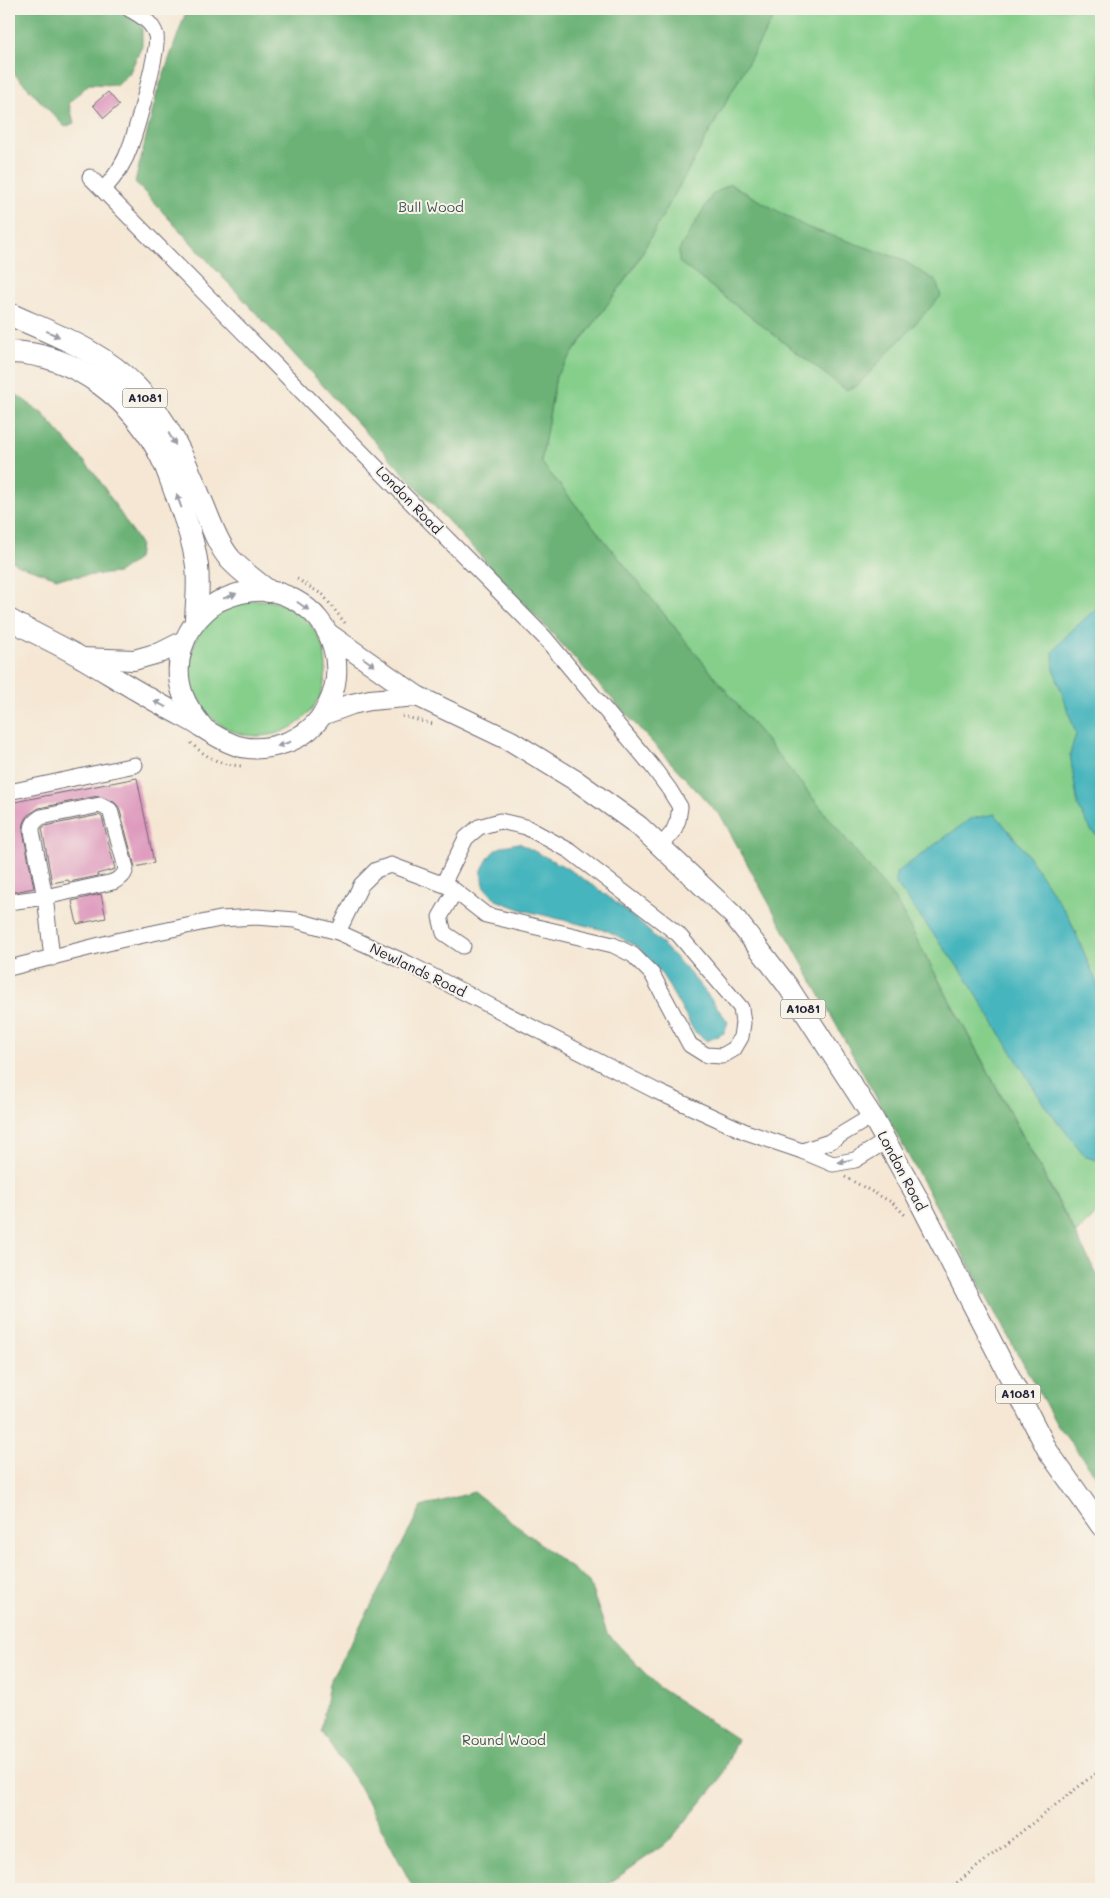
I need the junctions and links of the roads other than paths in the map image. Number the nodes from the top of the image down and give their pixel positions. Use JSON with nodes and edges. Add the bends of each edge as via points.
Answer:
{"nodes":[{"id":1,"x":129,"y":9,"type":"edge"},
{"id":2,"x":90,"y":177,"type":"dead end"},
{"id":3,"x":104,"y":189,"type":"junction"},
{"id":4,"x":9,"y":314,"type":"edge"},
{"id":5,"x":9,"y":352,"type":"edge"},
{"id":6,"x":268,"y":591,"type":"junction"},
{"id":7,"x":9,"y":619,"type":"edge"},
{"id":8,"x":196,"y":619,"type":"junction"},
{"id":9,"x":329,"y":634,"type":"junction"},
{"id":10,"x":184,"y":640,"type":"junction"},
{"id":11,"x":81,"y":658,"type":"junction"},
{"id":12,"x":416,"y":696,"type":"junction"},
{"id":13,"x":322,"y":715,"type":"junction"},
{"id":14,"x":203,"y":727,"type":"junction"},
{"id":15,"x":135,"y":765,"type":"dead end"},
{"id":16,"x":9,"y":792,"type":"edge"},
{"id":17,"x":661,"y":846,"type":"junction"},
{"id":18,"x":449,"y":888,"type":"junction"},
{"id":19,"x":44,"y":897,"type":"junction"},
{"id":20,"x":9,"y":902,"type":"edge"},
{"id":21,"x":338,"y":932,"type":"junction"},
{"id":22,"x":463,"y":946,"type":"dead end"},
{"id":23,"x":52,"y":958,"type":"junction"},
{"id":24,"x":9,"y":968,"type":"edge"},
{"id":25,"x":872,"y":1116,"type":"junction"},
{"id":26,"x":886,"y":1141,"type":"junction"},
{"id":27,"x":802,"y":1151,"type":"junction"},
{"id":28,"x":1101,"y":1526,"type":"edge"}],
"edges":[{"from":1,"to":3,"type":"street","via":[[152,27],[157,36],[155,53],[130,148]]},
{"from":2,"to":3,"type":"street","name":"London Road"},
{"from":3,"to":17,"type":"street","name":"London Road","via":[[545,638],[613,718],[670,789],[680,807],[673,832]]},
{"from":4,"to":6,"type":"highway","number":"A1081","one_way":true,"via":[[72,342],[107,362],[137,387],[186,462],[219,541],[230,558]]},
{"from":8,"to":5,"type":"highway","number":"A1081","one_way":true,"via":[[198,585],[194,548],[163,460],[139,421],[116,396],[91,376],[57,360]]},
{"from":8,"to":6,"type":"main road","one_way":true,"via":[[216,602],[241,592]]},
{"from":6,"to":9,"type":"main road","one_way":true,"via":[[304,605]]},
{"from":7,"to":11,"type":"main road"},
{"from":8,"to":10,"type":"main road"},
{"from":9,"to":12,"type":"main road","name":"London Road","number":"A1081","one_way":true},
{"from":9,"to":13,"type":"main road","via":[[336,654],[337,676],[332,696]]},
{"from":10,"to":11,"type":"main road","via":[[162,652],[134,660]]},
{"from":10,"to":14,"type":"main road","via":[[179,659],[183,696]]},
{"from":14,"to":11,"type":"main road","one_way":true},
{"from":12,"to":13,"type":"main road","via":[[370,700]]},
{"from":12,"to":17,"type":"main road","name":"London Road","number":"A1081","via":[[511,741],[545,761],[639,826]]},
{"from":13,"to":14,"type":"main road","one_way":true,"via":[[309,730],[275,747],[255,749],[236,746]]},
{"from":15,"to":16,"type":"street"},
{"from":17,"to":25,"type":"main road","name":"London Road","number":"A1081","via":[[733,915],[762,951]]},
{"from":18,"to":18,"type":"street","via":[[486,914],[613,944],[633,955],[652,974],[690,1045],[706,1055],[722,1056],[734,1049],[741,1037],[741,1008],[678,934],[570,851],[526,827],[500,820],[478,827],[466,838]]},
{"from":18,"to":21,"type":"street","via":[[391,865],[376,870],[361,886]]},
{"from":18,"to":22,"type":"street","via":[[440,917],[444,933]]},
{"from":19,"to":19,"type":"street","via":[[32,831],[35,821],[100,805],[110,810],[126,868],[122,878]]},
{"from":19,"to":20,"type":"street"},
{"from":19,"to":23,"type":"street"},
{"from":21,"to":23,"type":"street","name":"Newlands Road","via":[[295,920],[220,919]]},
{"from":21,"to":27,"type":"street","name":"Newlands Road","via":[[409,964],[656,1091],[746,1132]]},
{"from":23,"to":24,"type":"street","name":"Newlands Road"},
{"from":25,"to":26,"type":"main road","name":"London Road","number":"A1081"},
{"from":25,"to":27,"type":"street","via":[[829,1142]]},
{"from":26,"to":27,"type":"street","name":"Newlands Road","one_way":true,"via":[[855,1160],[832,1164]]},
{"from":26,"to":28,"type":"main road","name":"London Road","number":"A1081","via":[[1048,1451]]}]}
